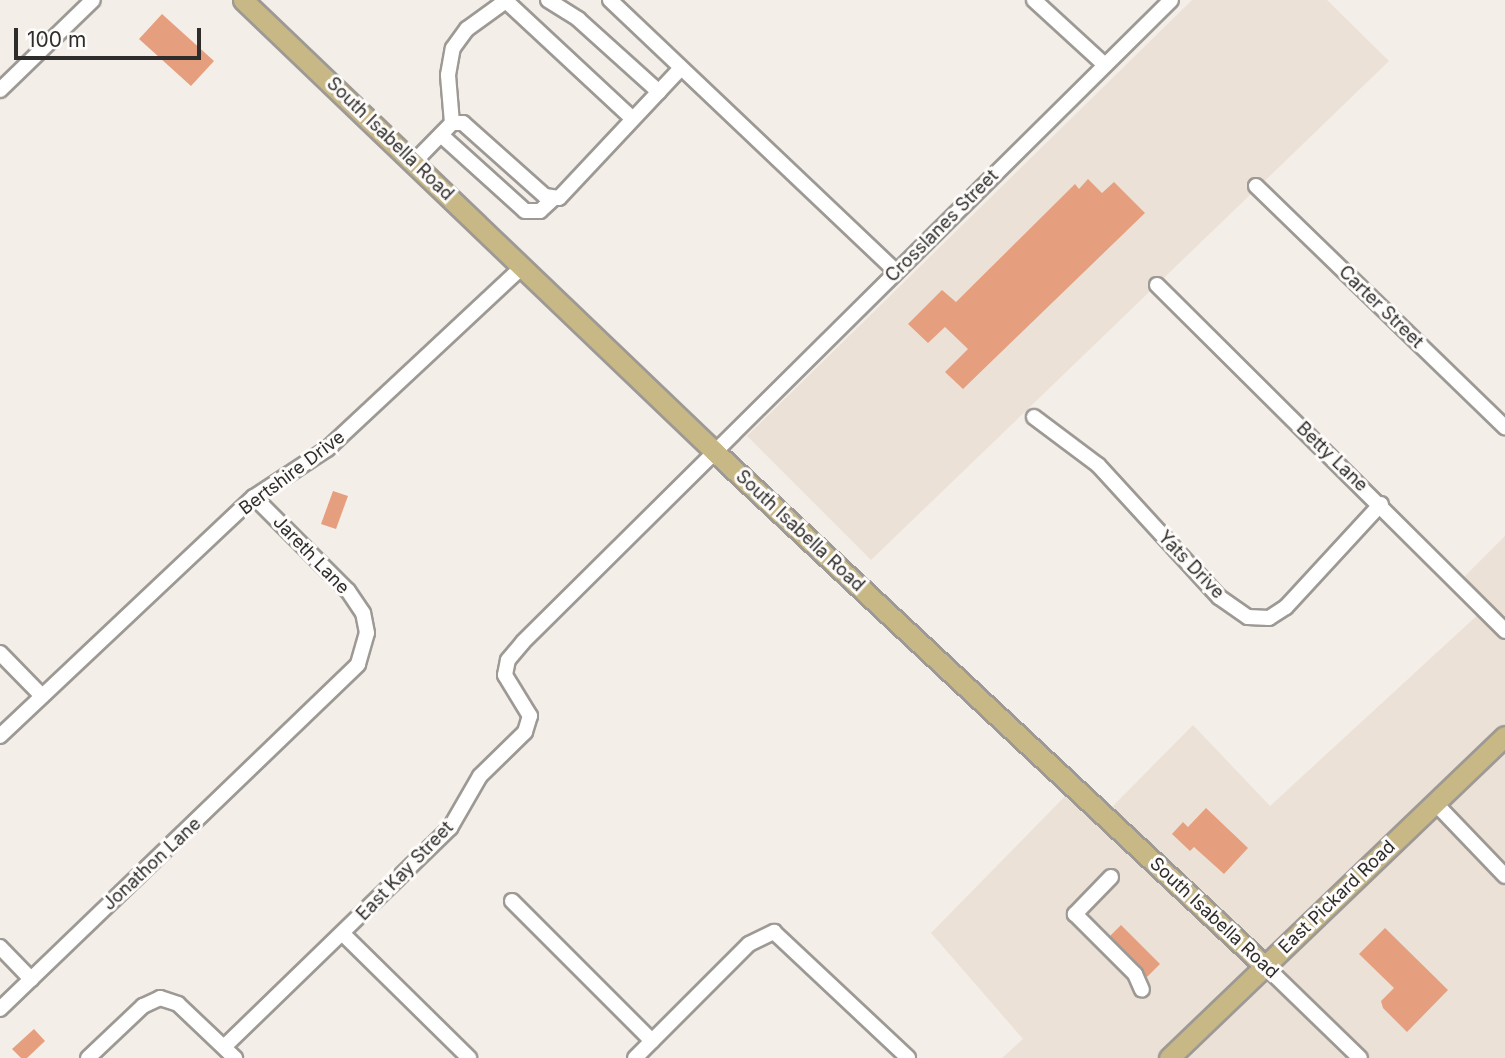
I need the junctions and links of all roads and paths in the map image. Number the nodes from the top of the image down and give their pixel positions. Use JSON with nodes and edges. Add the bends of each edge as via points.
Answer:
{"nodes":[{"id":1,"x":93,"y":0,"type":"edge"},
{"id":2,"x":243,"y":0,"type":"edge"},
{"id":3,"x":506,"y":0,"type":"edge"},
{"id":4,"x":548,"y":0,"type":"edge"},
{"id":5,"x":610,"y":0,"type":"edge"},
{"id":6,"x":1034,"y":0,"type":"edge"},
{"id":7,"x":1171,"y":0,"type":"edge"},
{"id":8,"x":1105,"y":65,"type":"junction"},
{"id":9,"x":681,"y":68,"type":"junction"},
{"id":10,"x":0,"y":90,"type":"edge"},
{"id":11,"x":659,"y":92,"type":"junction"},
{"id":12,"x":633,"y":119,"type":"junction"},
{"id":13,"x":452,"y":123,"type":"junction"},
{"id":14,"x":441,"y":135,"type":"junction"},
{"id":15,"x":414,"y":162,"type":"junction"},
{"id":16,"x":1256,"y":186,"type":"dead end"},
{"id":17,"x":552,"y":200,"type":"junction"},
{"id":18,"x":523,"y":266,"type":"junction"},
{"id":19,"x":896,"y":271,"type":"junction"},
{"id":20,"x":1157,"y":285,"type":"dead end"},
{"id":21,"x":1034,"y":417,"type":"dead end"},
{"id":22,"x":1505,"y":427,"type":"edge"},
{"id":23,"x":713,"y":451,"type":"junction"},
{"id":24,"x":254,"y":497,"type":"junction"},
{"id":25,"x":1381,"y":504,"type":"junction"},
{"id":26,"x":1505,"y":631,"type":"edge"},
{"id":27,"x":0,"y":653,"type":"edge"},
{"id":28,"x":42,"y":696,"type":"junction"},
{"id":29,"x":304,"y":719,"type":"joint"},
{"id":30,"x":0,"y":736,"type":"edge"},
{"id":31,"x":1505,"y":736,"type":"edge"},
{"id":32,"x":1435,"y":803,"type":"junction"},
{"id":33,"x":1505,"y":876,"type":"edge"},
{"id":34,"x":1111,"y":877,"type":"dead end"},
{"id":35,"x":512,"y":901,"type":"dead end"},
{"id":36,"x":343,"y":933,"type":"junction"},
{"id":37,"x":0,"y":947,"type":"edge"},
{"id":38,"x":1265,"y":965,"type":"junction"},
{"id":39,"x":31,"y":979,"type":"junction"},
{"id":40,"x":1142,"y":990,"type":"dead end"},
{"id":41,"x":0,"y":1009,"type":"edge"},
{"id":42,"x":652,"y":1041,"type":"junction"},
{"id":43,"x":223,"y":1047,"type":"junction"},
{"id":44,"x":88,"y":1058,"type":"edge"},
{"id":45,"x":235,"y":1058,"type":"edge"},
{"id":46,"x":469,"y":1058,"type":"edge"},
{"id":47,"x":635,"y":1058,"type":"edge"},
{"id":48,"x":908,"y":1058,"type":"edge"},
{"id":49,"x":1169,"y":1058,"type":"edge"},
{"id":50,"x":1360,"y":1058,"type":"edge"}],
"edges":[{"from":1,"to":10,"type":"street"},
{"from":2,"to":15,"type":"main road","name":"South Isabella Road"},
{"from":3,"to":12,"type":"street"},
{"from":3,"to":13,"type":"street","via":[[467,29],[453,48],[448,75]]},
{"from":4,"to":11,"type":"street","via":[[578,19]]},
{"from":5,"to":9,"type":"street"},
{"from":6,"to":8,"type":"street"},
{"from":7,"to":8,"type":"street","name":"Crosslanes Street"},
{"from":8,"to":19,"type":"street","name":"Crosslanes Street"},
{"from":9,"to":11,"type":"street"},
{"from":9,"to":19,"type":"street"},
{"from":11,"to":12,"type":"street"},
{"from":12,"to":17,"type":"street","via":[[559,198]]},
{"from":13,"to":14,"type":"street"},
{"from":13,"to":17,"type":"street","via":[[463,123],[475,131]]},
{"from":14,"to":15,"type":"street"},
{"from":14,"to":17,"type":"street","via":[[525,211],[540,211]]},
{"from":15,"to":18,"type":"main road","name":"South Isabella Road"},
{"from":16,"to":22,"type":"street","name":"Carter Street"},
{"from":18,"to":23,"type":"main road","name":"South Isabella Road"},
{"from":18,"to":24,"type":"street","name":"Bertshire Drive","via":[[337,441]]},
{"from":19,"to":23,"type":"street","name":"Crosslanes Street"},
{"from":20,"to":25,"type":"street","name":"Betty Lane"},
{"from":21,"to":25,"type":"street","name":"Yats Drive","via":[[1098,465],[1219,597],[1248,617],[1269,618],[1286,607]]},
{"from":23,"to":36,"type":"street","name":"East Kay Street","via":[[508,660],[505,675],[530,716],[524,732],[480,776],[450,828]]},
{"from":23,"to":38,"type":"main road","name":"South Isabella Road"},
{"from":24,"to":28,"type":"street","name":"Bertshire Drive"},
{"from":24,"to":29,"type":"street","name":"Jareth Lane","via":[[348,591],[363,613],[367,633],[358,664]]},
{"from":25,"to":26,"type":"street","name":"Betty Lane"},
{"from":27,"to":28,"type":"street"},
{"from":28,"to":30,"type":"street","name":"Bertshire Drive"},
{"from":29,"to":39,"type":"street","name":"Jonathon Lane"},
{"from":31,"to":32,"type":"main road","name":"East Pickard Road"},
{"from":32,"to":33,"type":"street"},
{"from":32,"to":38,"type":"main road","name":"East Pickard Road"},
{"from":34,"to":40,"type":"street","via":[[1075,914],[1135,974]]},
{"from":35,"to":42,"type":"street"},
{"from":36,"to":43,"type":"street","name":"East Kay Street"},
{"from":36,"to":46,"type":"street"},
{"from":37,"to":39,"type":"street"},
{"from":38,"to":49,"type":"main road","name":"East Pickard Road"},
{"from":38,"to":50,"type":"street","name":"South Isabella Road"},
{"from":39,"to":41,"type":"street","name":"Jonathon Lane"},
{"from":42,"to":47,"type":"street"},
{"from":42,"to":48,"type":"street","via":[[749,944],[774,932]]},
{"from":43,"to":44,"type":"street","via":[[178,1004],[160,998],[143,1006]]},
{"from":43,"to":45,"type":"street"}]}
